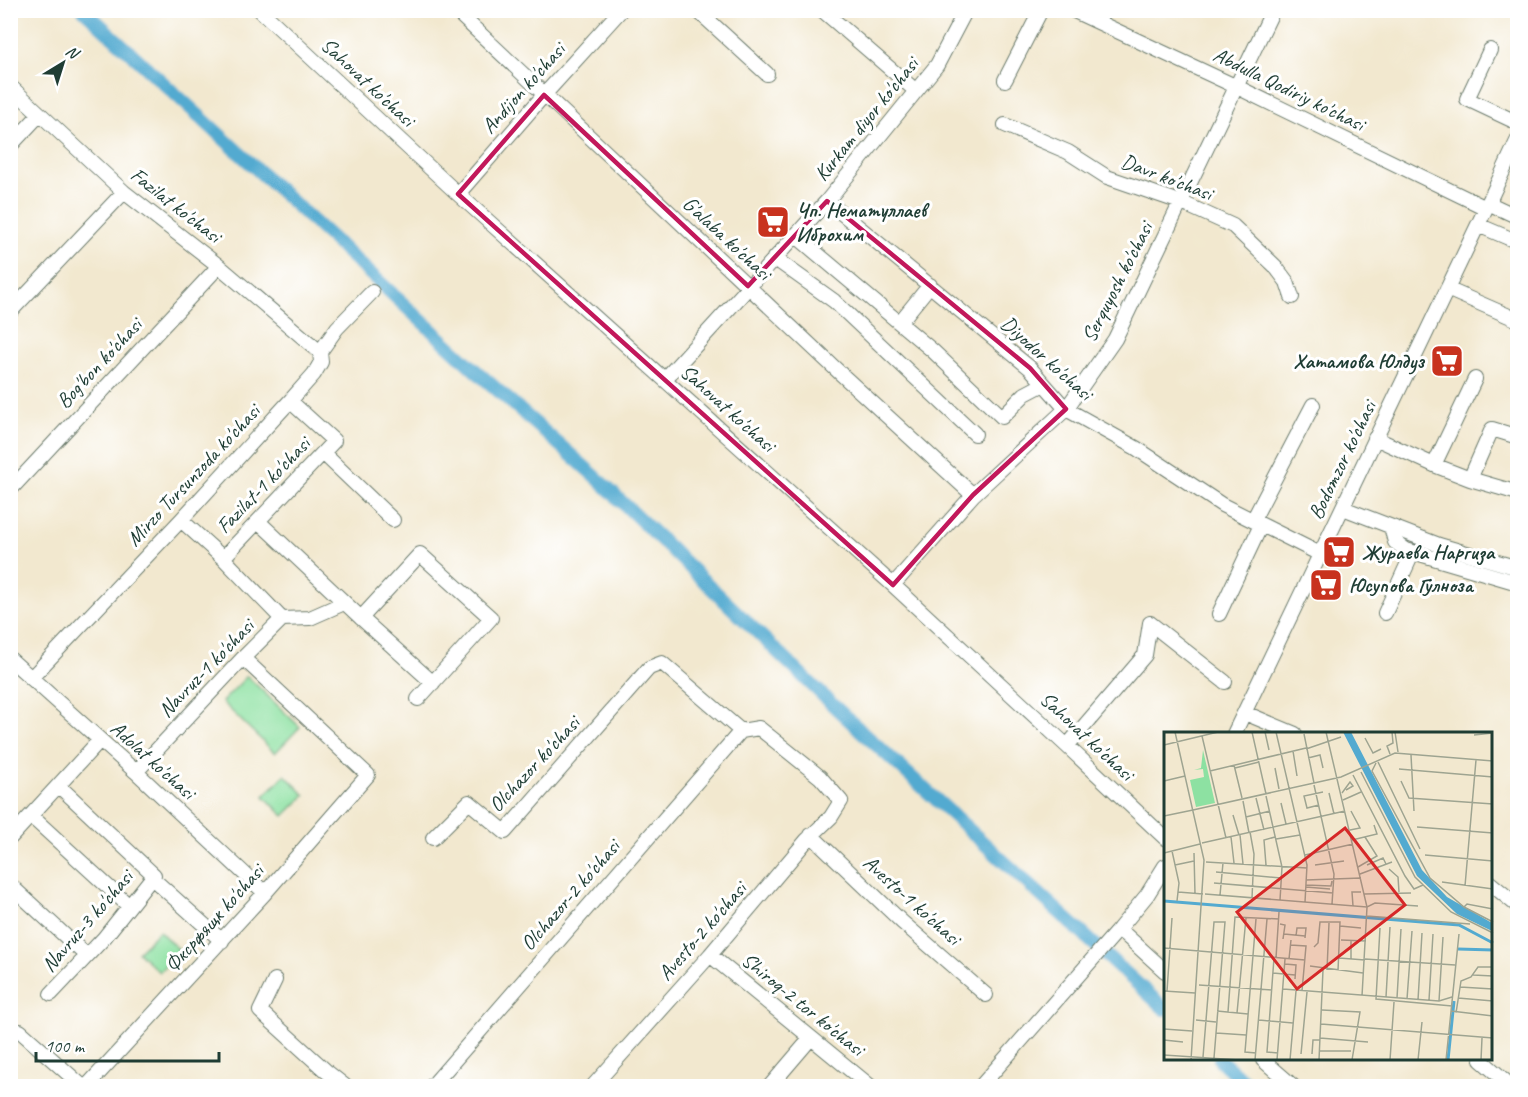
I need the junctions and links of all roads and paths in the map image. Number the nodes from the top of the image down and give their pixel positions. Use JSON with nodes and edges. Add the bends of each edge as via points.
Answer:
{"nodes":[{"id":1,"x":260,"y":10,"type":"edge"},
{"id":2,"x":455,"y":10,"type":"edge"},
{"id":3,"x":621,"y":10,"type":"edge"},
{"id":4,"x":697,"y":10,"type":"edge"},
{"id":5,"x":822,"y":10,"type":"edge"},
{"id":6,"x":966,"y":10,"type":"edge"},
{"id":7,"x":1041,"y":10,"type":"edge"},
{"id":8,"x":1072,"y":10,"type":"edge"},
{"id":9,"x":1273,"y":10,"type":"edge"},
{"id":10,"x":1490,"y":50,"type":"dead end"},
{"id":11,"x":767,"y":74,"type":"dead end"},
{"id":12,"x":1005,"y":80,"type":"dead end"},
{"id":13,"x":10,"y":86,"type":"edge"},
{"id":14,"x":1237,"y":87,"type":"junction"},
{"id":15,"x":916,"y":91,"type":"junction"},
{"id":16,"x":544,"y":95,"type":"junction"},
{"id":17,"x":40,"y":114,"type":"junction"},
{"id":18,"x":1518,"y":123,"type":"edge"},
{"id":19,"x":1005,"y":125,"type":"dead end"},
{"id":20,"x":1518,"y":139,"type":"edge"},
{"id":21,"x":10,"y":146,"type":"edge"},
{"id":22,"x":1513,"y":159,"type":"edge"},
{"id":23,"x":124,"y":192,"type":"junction"},
{"id":24,"x":458,"y":194,"type":"junction"},
{"id":25,"x":827,"y":201,"type":"junction"},
{"id":26,"x":1180,"y":202,"type":"junction"},
{"id":27,"x":1487,"y":206,"type":"junction"},
{"id":28,"x":1518,"y":217,"type":"edge"},
{"id":29,"x":1478,"y":225,"type":"junction"},
{"id":30,"x":795,"y":235,"type":"junction"},
{"id":31,"x":1518,"y":242,"type":"edge"},
{"id":32,"x":774,"y":258,"type":"junction"},
{"id":33,"x":219,"y":266,"type":"junction"},
{"id":34,"x":930,"y":285,"type":"junction"},
{"id":35,"x":748,"y":286,"type":"junction"},
{"id":36,"x":1447,"y":289,"type":"junction"},
{"id":37,"x":372,"y":292,"type":"dead end"},
{"id":38,"x":1292,"y":297,"type":"dead end"},
{"id":39,"x":10,"y":312,"type":"edge"},
{"id":40,"x":1518,"y":320,"type":"edge"},
{"id":41,"x":900,"y":322,"type":"junction"},
{"id":42,"x":320,"y":352,"type":"junction"},
{"id":43,"x":665,"y":379,"type":"junction"},
{"id":44,"x":1475,"y":379,"type":"dead end"},
{"id":45,"x":1044,"y":384,"type":"junction"},
{"id":46,"x":290,"y":401,"type":"junction"},
{"id":47,"x":1313,"y":405,"type":"dead end"},
{"id":48,"x":1066,"y":409,"type":"junction"},
{"id":49,"x":975,"y":434,"type":"dead end"},
{"id":50,"x":1518,"y":437,"type":"edge"},
{"id":51,"x":1376,"y":438,"type":"junction"},
{"id":52,"x":323,"y":453,"type":"junction"},
{"id":53,"x":1434,"y":465,"type":"junction"},
{"id":54,"x":1470,"y":479,"type":"junction"},
{"id":55,"x":10,"y":490,"type":"edge"},
{"id":56,"x":1518,"y":493,"type":"edge"},
{"id":57,"x":973,"y":495,"type":"junction"},
{"id":58,"x":1343,"y":508,"type":"junction"},
{"id":59,"x":181,"y":520,"type":"junction"},
{"id":60,"x":393,"y":520,"type":"dead end"},
{"id":61,"x":258,"y":522,"type":"junction"},
{"id":62,"x":1257,"y":523,"type":"junction"},
{"id":63,"x":1391,"y":527,"type":"junction"},
{"id":64,"x":1413,"y":552,"type":"junction"},
{"id":65,"x":1320,"y":554,"type":"junction"},
{"id":66,"x":223,"y":558,"type":"junction"},
{"id":67,"x":1518,"y":568,"type":"edge"},
{"id":68,"x":1518,"y":583,"type":"edge"},
{"id":69,"x":893,"y":585,"type":"junction"},
{"id":70,"x":344,"y":603,"type":"junction"},
{"id":71,"x":1385,"y":613,"type":"dead end"},
{"id":72,"x":1219,"y":614,"type":"dead end"},
{"id":73,"x":361,"y":618,"type":"junction"},
{"id":74,"x":282,"y":619,"type":"junction"},
{"id":75,"x":243,"y":658,"type":"junction"},
{"id":76,"x":11,"y":661,"type":"edge"},
{"id":77,"x":31,"y":678,"type":"junction"},
{"id":78,"x":1225,"y":682,"type":"dead end"},
{"id":79,"x":433,"y":683,"type":"junction"},
{"id":80,"x":418,"y":699,"type":"dead end"},
{"id":81,"x":1245,"y":713,"type":"junction"},
{"id":82,"x":741,"y":731,"type":"junction"},
{"id":83,"x":1235,"y":732,"type":"edge"},
{"id":84,"x":1290,"y":732,"type":"edge"},
{"id":85,"x":100,"y":740,"type":"junction"},
{"id":86,"x":1067,"y":746,"type":"junction"},
{"id":87,"x":136,"y":772,"type":"junction"},
{"id":88,"x":58,"y":786,"type":"junction"},
{"id":89,"x":31,"y":816,"type":"junction"},
{"id":90,"x":811,"y":835,"type":"junction"},
{"id":91,"x":1164,"y":837,"type":"edge"},
{"id":92,"x":10,"y":838,"type":"edge"},
{"id":93,"x":433,"y":838,"type":"dead end"},
{"id":94,"x":1164,"y":868,"type":"edge"},
{"id":95,"x":153,"y":876,"type":"junction"},
{"id":96,"x":1492,"y":884,"type":"edge"},
{"id":97,"x":10,"y":885,"type":"edge"},
{"id":98,"x":266,"y":893,"type":"junction"},
{"id":99,"x":129,"y":906,"type":"junction"},
{"id":100,"x":1518,"y":906,"type":"edge"},
{"id":101,"x":1115,"y":935,"type":"junction"},
{"id":102,"x":222,"y":941,"type":"junction"},
{"id":103,"x":710,"y":955,"type":"junction"},
{"id":104,"x":87,"y":956,"type":"junction"},
{"id":105,"x":1164,"y":970,"type":"edge"},
{"id":106,"x":275,"y":981,"type":"dead end"},
{"id":107,"x":51,"y":994,"type":"dead end"},
{"id":108,"x":986,"y":995,"type":"dead end"},
{"id":109,"x":20,"y":1031,"type":"dead end"},
{"id":110,"x":811,"y":1038,"type":"junction"},
{"id":111,"x":1265,"y":1061,"type":"edge"},
{"id":112,"x":1483,"y":1061,"type":"edge"},
{"id":113,"x":82,"y":1086,"type":"edge"},
{"id":114,"x":87,"y":1086,"type":"edge"},
{"id":115,"x":345,"y":1086,"type":"edge"},
{"id":116,"x":432,"y":1086,"type":"edge"},
{"id":117,"x":592,"y":1086,"type":"edge"},
{"id":118,"x":770,"y":1086,"type":"edge"},
{"id":119,"x":870,"y":1086,"type":"edge"},
{"id":120,"x":981,"y":1086,"type":"edge"},
{"id":121,"x":1293,"y":1086,"type":"edge"},
{"id":122,"x":1511,"y":1086,"type":"edge"}],
"edges":[{"from":1,"to":24,"type":"street","name":"Sahovat ko'chasi"},
{"from":2,"to":16,"type":"street","name":"G'alaba ko'chasi"},
{"from":3,"to":16,"type":"street","name":"Andijon ko'chasi"},
{"from":4,"to":11,"type":"street"},
{"from":5,"to":15,"type":"street"},
{"from":6,"to":15,"type":"street","name":"Kurkam diyor ko'chasi","via":[[937,66]]},
{"from":7,"to":12,"type":"street"},
{"from":8,"to":14,"type":"street","name":"Abdulla Qodiriy ko'chasi"},
{"from":9,"to":14,"type":"street","name":"Serquyosh ko'chasi"},
{"from":10,"to":18,"type":"street","via":[[1467,99]]},
{"from":13,"to":17,"type":"street","name":"Fazilat ko'chasi"},
{"from":14,"to":26,"type":"street","name":"Serquyosh ko'chasi"},
{"from":14,"to":27,"type":"street","name":"Abdulla Qodiriy ko'chasi"},
{"from":15,"to":25,"type":"street","name":"Kurkam diyor ko'chasi"},
{"from":16,"to":24,"type":"street","name":"Andijon ko'chasi"},
{"from":16,"to":35,"type":"street","name":"G'alaba ko'chasi"},
{"from":17,"to":21,"type":"street"},
{"from":17,"to":23,"type":"street","name":"Fazilat ko'chasi"},
{"from":19,"to":26,"type":"street","name":"Davr ko'chasi","via":[[1068,152],[1107,177]]},
{"from":20,"to":22,"type":"street","name":"Bodomzor ko'chasi"},
{"from":22,"to":27,"type":"street","name":"Bodomzor ko'chasi"},
{"from":23,"to":33,"type":"street","name":"Fazilat ko'chasi"},
{"from":23,"to":39,"type":"street"},
{"from":24,"to":43,"type":"street","name":"Sahovat ko'chasi"},
{"from":25,"to":30,"type":"street","name":"Kurkam diyor ko'chasi"},
{"from":25,"to":34,"type":"street","name":"Diyodor ko'chasi"},
{"from":26,"to":38,"type":"street","name":"Davr ko'chasi","via":[[1233,226],[1275,266]]},
{"from":26,"to":48,"type":"street","name":"Serquyosh ko'chasi","via":[[1115,339]]},
{"from":27,"to":28,"type":"street","name":"Abdulla Qodiriy ko'chasi"},
{"from":27,"to":29,"type":"street","name":"Bodomzor ko'chasi"},
{"from":29,"to":31,"type":"street"},
{"from":29,"to":36,"type":"street","name":"Bodomzor ko'chasi"},
{"from":30,"to":32,"type":"street","name":"Kurkam diyor ko'chasi"},
{"from":30,"to":41,"type":"street"},
{"from":32,"to":35,"type":"street","name":"Kurkam diyor ko'chasi"},
{"from":32,"to":49,"type":"street","via":[[834,301]]},
{"from":33,"to":42,"type":"street","name":"Fazilat ko'chasi"},
{"from":33,"to":55,"type":"street","name":"Bog'bon ko'chasi"},
{"from":34,"to":41,"type":"street"},
{"from":34,"to":45,"type":"street","name":"Diyodor ko'chasi"},
{"from":35,"to":43,"type":"street","name":"Kurkam diyor ko'chasi"},
{"from":35,"to":57,"type":"street","name":"G'alaba ko'chasi"},
{"from":36,"to":40,"type":"street"},
{"from":36,"to":51,"type":"street","name":"Bodomzor ko'chasi"},
{"from":37,"to":42,"type":"street","name":"Mirzo Tursunzoda ko'chasi"},
{"from":41,"to":45,"type":"street","via":[[1002,417],[1025,394]]},
{"from":42,"to":46,"type":"street","name":"Mirzo Tursunzoda ko'chasi","via":[[321,362],[314,374]]},
{"from":43,"to":69,"type":"street","name":"Sahovat ko'chasi"},
{"from":44,"to":53,"type":"street"},
{"from":45,"to":48,"type":"street","name":"Diyodor ko'chasi"},
{"from":46,"to":52,"type":"street","name":"Fazilat-1 ko'chasi","via":[[334,441]]},
{"from":46,"to":59,"type":"street","name":"Mirzo Tursunzoda ko'chasi"},
{"from":47,"to":62,"type":"street"},
{"from":48,"to":57,"type":"street","name":"Serquyosh ko'chasi"},
{"from":48,"to":62,"type":"street","name":"Diyodor ko'chasi"},
{"from":50,"to":54,"type":"street","via":[[1492,429]]},
{"from":51,"to":53,"type":"street"},
{"from":51,"to":58,"type":"street","name":"Bodomzor ko'chasi"},
{"from":52,"to":60,"type":"street"},
{"from":52,"to":61,"type":"street","name":"Fazilat-1 ko'chasi"},
{"from":53,"to":54,"type":"street"},
{"from":54,"to":56,"type":"street"},
{"from":57,"to":69,"type":"street","name":"Serquyosh ko'chasi"},
{"from":58,"to":63,"type":"street"},
{"from":58,"to":65,"type":"street","name":"Bodomzor ko'chasi"},
{"from":59,"to":66,"type":"street"},
{"from":59,"to":77,"type":"street","name":"Mirzo Tursunzoda ko'chasi"},
{"from":61,"to":66,"type":"street","name":"Fazilat-1 ko'chasi"},
{"from":61,"to":70,"type":"street"},
{"from":62,"to":65,"type":"street","name":"Diyodor ko'chasi"},
{"from":62,"to":72,"type":"street"},
{"from":63,"to":64,"type":"street","via":[[1395,542]]},
{"from":63,"to":67,"type":"street"},
{"from":64,"to":68,"type":"street"},
{"from":64,"to":71,"type":"street"},
{"from":65,"to":81,"type":"street","name":"Bodomzor ko'chasi"},
{"from":66,"to":74,"type":"street"},
{"from":69,"to":86,"type":"street","name":"Sahovat ko'chasi"},
{"from":70,"to":73,"type":"street"},
{"from":70,"to":74,"type":"street","via":[[310,618]]},
{"from":73,"to":79,"type":"street"},
{"from":73,"to":79,"type":"street","via":[[420,554],[491,618]]},
{"from":74,"to":75,"type":"street","name":"Navruz-1 ko'chasi"},
{"from":75,"to":87,"type":"street","name":"Navruz-1 ko'chasi"},
{"from":75,"to":98,"type":"street","name":"Фксрфящк ko'chasi","via":[[368,775]]},
{"from":76,"to":77,"type":"street","name":"Adolat ko'chasi"},
{"from":77,"to":85,"type":"street","name":"Adolat ko'chasi"},
{"from":78,"to":86,"type":"street","via":[[1150,623],[1145,655]]},
{"from":79,"to":80,"type":"street"},
{"from":81,"to":83,"type":"street","name":"Bodomzor ko'chasi"},
{"from":81,"to":84,"type":"street"},
{"from":82,"to":90,"type":"street","name":"Avesto-2 ko'chasi","via":[[759,728],[820,777],[841,801],[831,817]]},
{"from":82,"to":93,"type":"street","name":"Olchazor ko'chasi","via":[[662,663],[649,668],[505,832],[469,802]]},
{"from":82,"to":116,"type":"street","name":"Olchazor-2 ko'chasi"},
{"from":85,"to":87,"type":"street","name":"Adolat ko'chasi"},
{"from":85,"to":88,"type":"street"},
{"from":86,"to":91,"type":"street","name":"Sahovat ko'chasi"},
{"from":87,"to":98,"type":"street","name":"Adolat ko'chasi"},
{"from":88,"to":89,"type":"street"},
{"from":88,"to":95,"type":"street"},
{"from":89,"to":92,"type":"street"},
{"from":89,"to":99,"type":"street"},
{"from":90,"to":103,"type":"street","name":"Avesto-2 ko'chasi"},
{"from":90,"to":108,"type":"street","name":"Avesto-1 ko'chasi"},
{"from":94,"to":101,"type":"street"},
{"from":95,"to":99,"type":"street","name":"Navruz-3 ko'chasi"},
{"from":95,"to":102,"type":"street"},
{"from":96,"to":100,"type":"street"},
{"from":97,"to":104,"type":"street"},
{"from":98,"to":102,"type":"street","name":"Фксрфящк ko'chasi"},
{"from":99,"to":104,"type":"street","name":"Navruz-3 ko'chasi"},
{"from":101,"to":105,"type":"street"},
{"from":101,"to":120,"type":"street"},
{"from":102,"to":114,"type":"street","name":"Фксрфящк ko'chasi"},
{"from":103,"to":110,"type":"street","name":"Shiroq-2 tor ko'chasi"},
{"from":103,"to":117,"type":"street","name":"Avesto-2 ko'chasi"},
{"from":104,"to":107,"type":"street","name":"Navruz-3 ko'chasi"},
{"from":106,"to":115,"type":"street","via":[[260,1011]]},
{"from":109,"to":113,"type":"street"},
{"from":110,"to":118,"type":"street"},
{"from":110,"to":119,"type":"street","name":"Shiroq-2 tor ko'chasi"},
{"from":111,"to":121,"type":"street"},
{"from":112,"to":122,"type":"street"}]}
